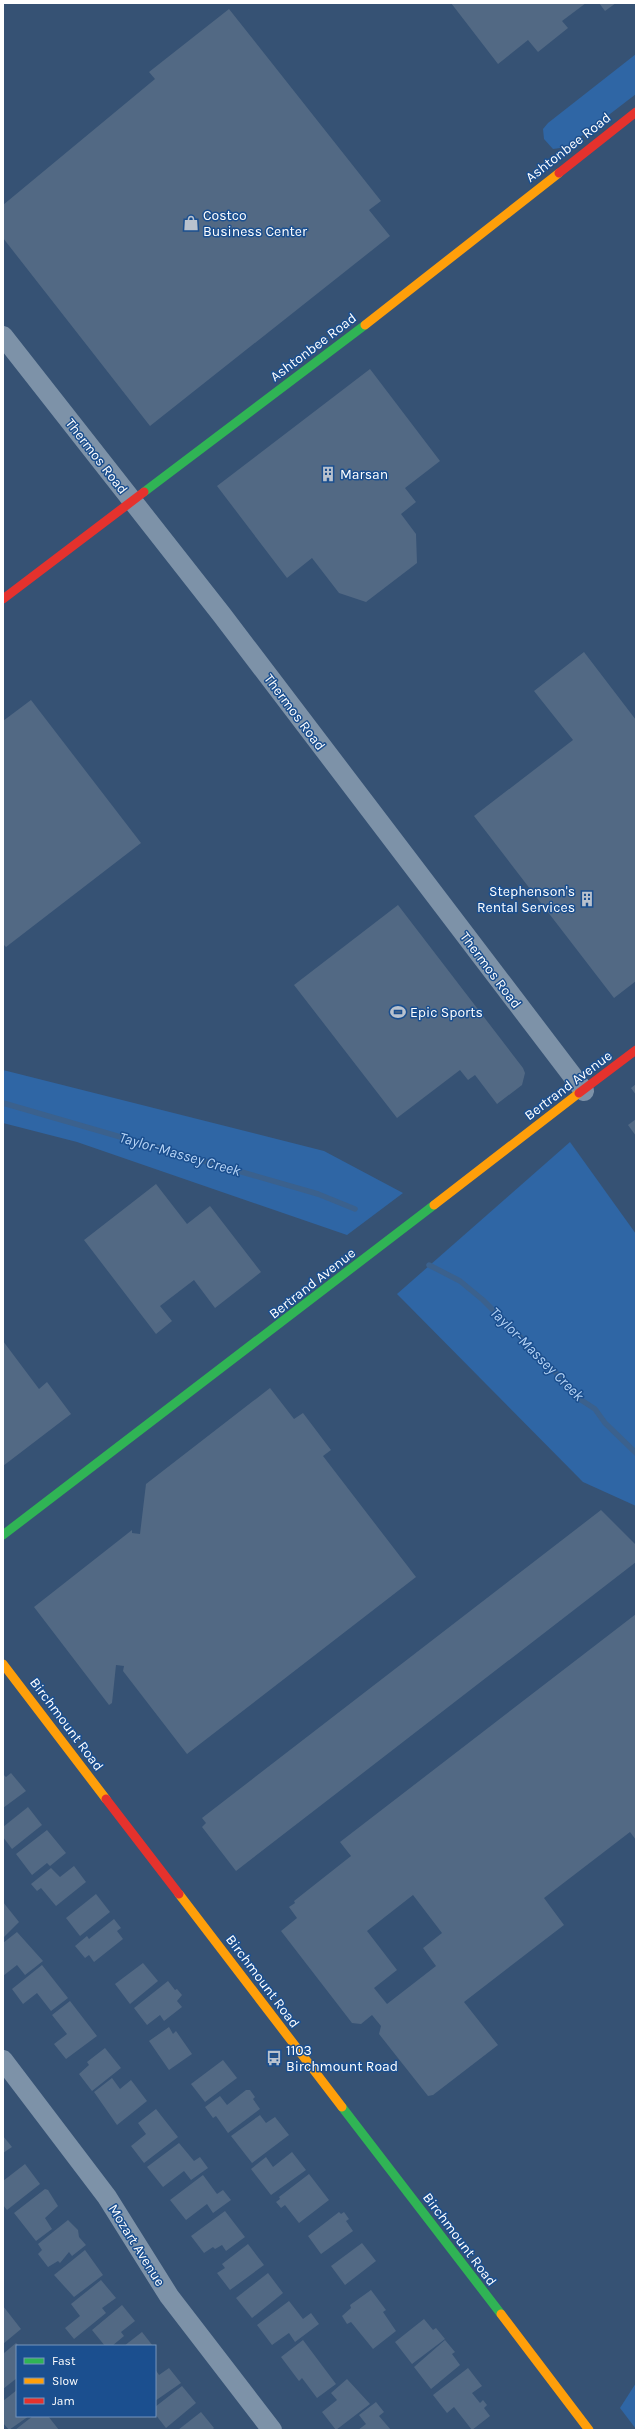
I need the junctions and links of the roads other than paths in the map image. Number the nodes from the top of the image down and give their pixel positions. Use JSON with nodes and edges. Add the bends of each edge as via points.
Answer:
{"nodes":[{"id":1,"x":636,"y":112,"type":"edge"},
{"id":2,"x":3,"y":336,"type":"edge"},
{"id":3,"x":133,"y":502,"type":"junction"},
{"id":4,"x":3,"y":599,"type":"edge"},
{"id":5,"x":636,"y":1050,"type":"edge"},
{"id":6,"x":584,"y":1091,"type":"junction"},
{"id":7,"x":3,"y":1535,"type":"edge"},
{"id":8,"x":3,"y":1664,"type":"edge"},
{"id":9,"x":3,"y":2060,"type":"edge"},
{"id":10,"x":272,"y":2430,"type":"edge"},
{"id":11,"x":589,"y":2430,"type":"edge"}],
"edges":[{"from":1,"to":3,"type":"street","name":"Ashtonbee Road","via":[[371,320]]},
{"from":2,"to":3,"type":"street","name":"Thermos Road"},
{"from":3,"to":4,"type":"street","name":"Ashtonbee Road"},
{"from":3,"to":6,"type":"street","name":"Thermos Road","via":[[227,621]]},
{"from":5,"to":6,"type":"street","name":"Bertrand Avenue"},
{"from":6,"to":7,"type":"street","name":"Bertrand Avenue"},
{"from":8,"to":11,"type":"street","name":"Birchmount Road"},
{"from":9,"to":10,"type":"street","name":"Mozart Avenue","via":[[107,2197],[169,2296]]}]}
